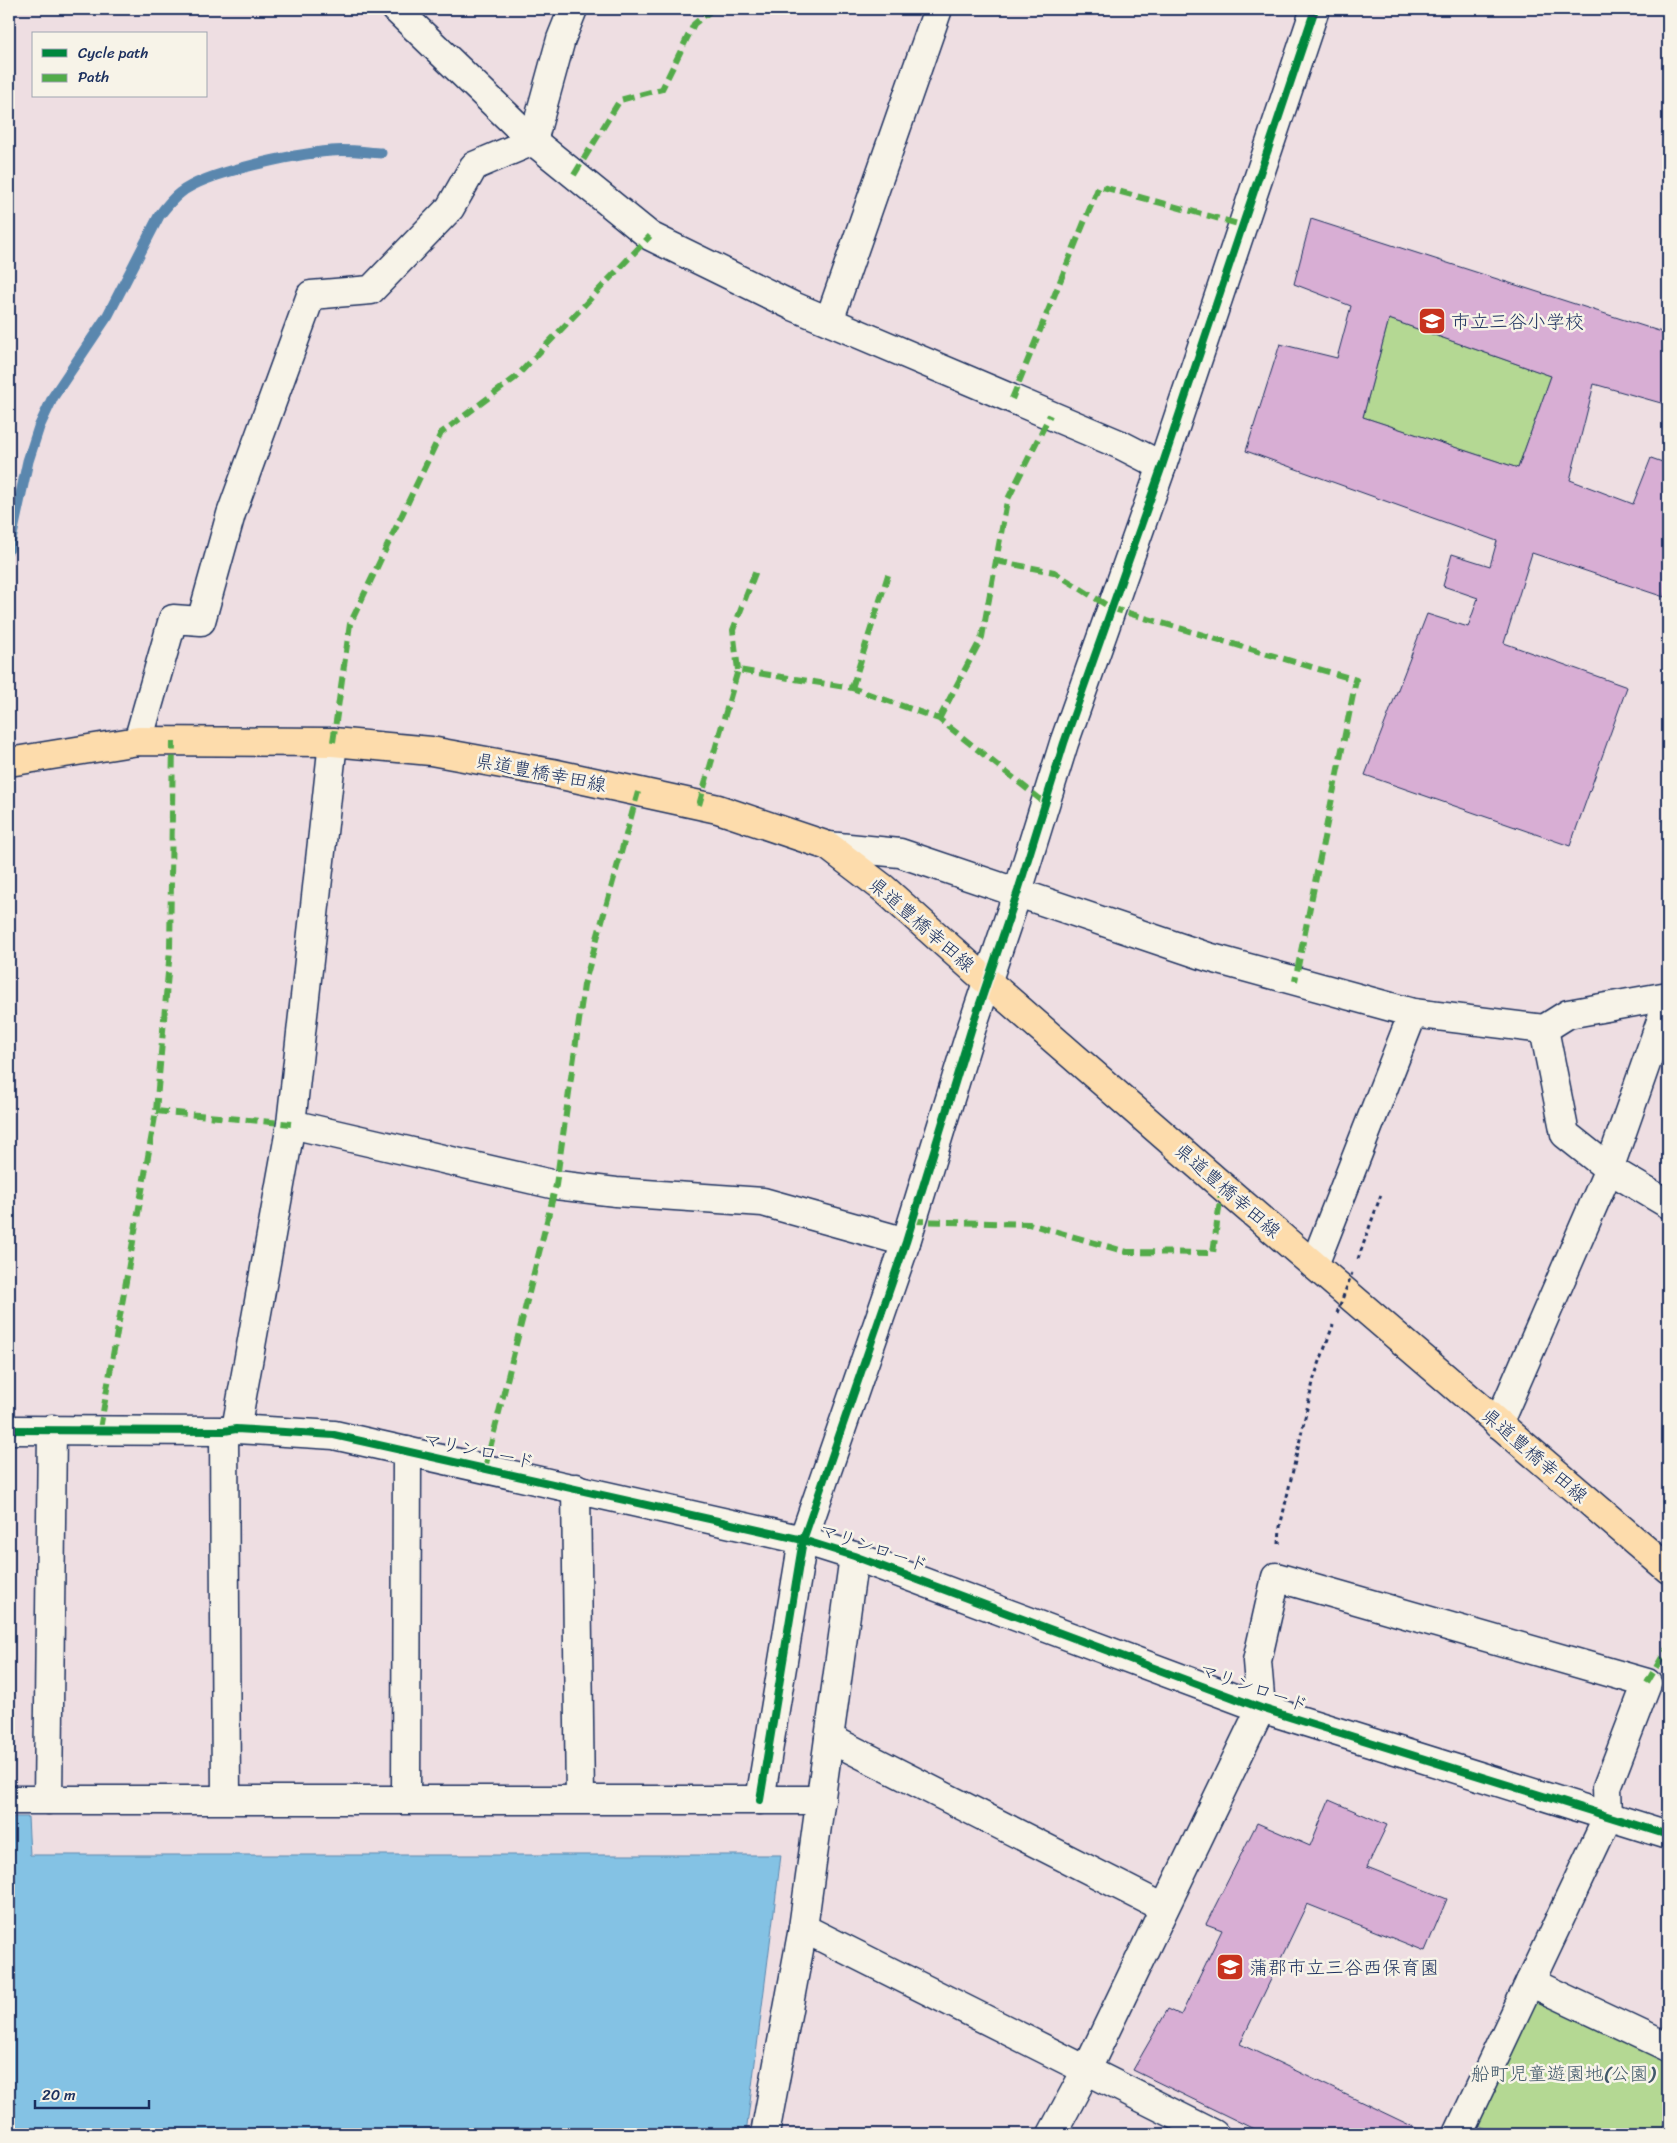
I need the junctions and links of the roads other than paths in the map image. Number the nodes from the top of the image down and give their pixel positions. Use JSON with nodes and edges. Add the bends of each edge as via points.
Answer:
{"nodes":[{"id":1,"x":396,"y":9,"type":"edge"},
{"id":2,"x":573,"y":9,"type":"edge"},
{"id":3,"x":938,"y":9,"type":"edge"},
{"id":4,"x":1315,"y":9,"type":"edge"},
{"id":5,"x":533,"y":141,"type":"junction"},
{"id":6,"x":829,"y":321,"type":"junction"},
{"id":7,"x":1162,"y":466,"type":"junction"},
{"id":8,"x":138,"y":741,"type":"junction"},
{"id":9,"x":333,"y":742,"type":"junction"},
{"id":10,"x":9,"y":762,"type":"edge"},
{"id":11,"x":828,"y":846,"type":"junction"},
{"id":12,"x":1018,"y":891,"type":"junction"},
{"id":13,"x":988,"y":982,"type":"junction"},
{"id":14,"x":1668,"y":996,"type":"edge"},
{"id":15,"x":1668,"y":1000,"type":"edge"},
{"id":16,"x":1413,"y":1013,"type":"junction"},
{"id":17,"x":1544,"y":1029,"type":"junction"},
{"id":18,"x":291,"y":1124,"type":"junction"},
{"id":19,"x":1609,"y":1169,"type":"junction"},
{"id":20,"x":1668,"y":1204,"type":"edge"},
{"id":21,"x":906,"y":1242,"type":"junction"},
{"id":22,"x":1314,"y":1265,"type":"junction"},
{"id":23,"x":1498,"y":1424,"type":"junction"},
{"id":24,"x":52,"y":1429,"type":"junction"},
{"id":25,"x":9,"y":1430,"type":"edge"},
{"id":26,"x":230,"y":1430,"type":"junction"},
{"id":27,"x":407,"y":1451,"type":"junction"},
{"id":28,"x":576,"y":1488,"type":"junction"},
{"id":29,"x":803,"y":1540,"type":"junction"},
{"id":30,"x":854,"y":1556,"type":"junction"},
{"id":31,"x":1668,"y":1569,"type":"edge"},
{"id":32,"x":1261,"y":1708,"type":"junction"},
{"id":33,"x":829,"y":1738,"type":"junction"},
{"id":34,"x":226,"y":1799,"type":"junction"},
{"id":35,"x":406,"y":1799,"type":"junction"},
{"id":36,"x":580,"y":1799,"type":"junction"},
{"id":37,"x":9,"y":1800,"type":"edge"},
{"id":38,"x":48,"y":1800,"type":"junction"},
{"id":39,"x":760,"y":1800,"type":"junction"},
{"id":40,"x":821,"y":1800,"type":"junction"},
{"id":41,"x":1608,"y":1817,"type":"junction"},
{"id":42,"x":1668,"y":1835,"type":"edge"},
{"id":43,"x":1164,"y":1908,"type":"junction"},
{"id":44,"x":802,"y":1928,"type":"junction"},
{"id":45,"x":1530,"y":1982,"type":"junction"},
{"id":46,"x":1668,"y":2047,"type":"edge"},
{"id":47,"x":1087,"y":2068,"type":"junction"},
{"id":48,"x":765,"y":2134,"type":"edge"},
{"id":49,"x":1052,"y":2134,"type":"edge"},
{"id":50,"x":1214,"y":2134,"type":"edge"},
{"id":51,"x":1458,"y":2134,"type":"edge"}],
"edges":[{"from":1,"to":5,"type":"street"},
{"from":2,"to":5,"type":"street","via":[[560,39]]},
{"from":3,"to":6,"type":"street"},
{"from":4,"to":7,"type":"street"},
{"from":5,"to":6,"type":"street","via":[[650,236]]},
{"from":5,"to":8,"type":"street","via":[[474,166],[450,208],[372,290],[311,296],[231,514],[201,621],[173,619]]},
{"from":6,"to":7,"type":"street","via":[[1121,445]]},
{"from":7,"to":12,"type":"street","via":[[1064,743]]},
{"from":8,"to":9,"type":"main road","name":"県道豊橋幸田線"},
{"from":8,"to":10,"type":"main road","name":"県道豊橋幸田線"},
{"from":9,"to":11,"type":"main road","name":"県道豊橋幸田線","via":[[431,751],[552,773],[718,809]]},
{"from":9,"to":18,"type":"street"},
{"from":11,"to":12,"type":"street","via":[[900,853]]},
{"from":11,"to":13,"type":"main road","name":"県道豊橋幸田線","via":[[884,888]]},
{"from":12,"to":13,"type":"street"},
{"from":12,"to":16,"type":"street","via":[[1208,957]]},
{"from":13,"to":21,"type":"street"},
{"from":13,"to":22,"type":"main road","name":"県道豊橋幸田線"},
{"from":14,"to":17,"type":"street","via":[[1568,1014]]},
{"from":15,"to":19,"type":"street"},
{"from":16,"to":17,"type":"street"},
{"from":16,"to":22,"type":"street"},
{"from":17,"to":19,"type":"street","via":[[1565,1134]]},
{"from":18,"to":21,"type":"street","via":[[556,1185],[763,1202]]},
{"from":18,"to":26,"type":"street"},
{"from":19,"to":20,"type":"street"},
{"from":19,"to":23,"type":"street"},
{"from":21,"to":29,"type":"street"},
{"from":22,"to":23,"type":"main road","name":"県道豊橋幸田線"},
{"from":23,"to":31,"type":"main road","name":"県道豊橋幸田線"},
{"from":24,"to":25,"type":"street","name":"マリンロード"},
{"from":24,"to":26,"type":"street","name":"マリンロード"},
{"from":24,"to":38,"type":"street"},
{"from":26,"to":27,"type":"street","name":"マリンロード","via":[[334,1434]]},
{"from":26,"to":34,"type":"street"},
{"from":27,"to":28,"type":"street","name":"マリンロード"},
{"from":27,"to":35,"type":"street"},
{"from":28,"to":29,"type":"street","name":"マリンロード"},
{"from":28,"to":36,"type":"street"},
{"from":29,"to":30,"type":"street","name":"マリンロード"},
{"from":29,"to":39,"type":"street"},
{"from":30,"to":32,"type":"street","name":"マリンロード"},
{"from":30,"to":33,"type":"street"},
{"from":32,"to":41,"type":"street","name":"マリンロード"},
{"from":32,"to":41,"type":"street","via":[[1257,1661],[1276,1577],[1647,1683],[1606,1786]]},
{"from":32,"to":43,"type":"street"},
{"from":33,"to":40,"type":"street"},
{"from":33,"to":43,"type":"street"},
{"from":34,"to":35,"type":"street"},
{"from":34,"to":38,"type":"street"},
{"from":35,"to":36,"type":"street"},
{"from":36,"to":39,"type":"street"},
{"from":37,"to":38,"type":"street"},
{"from":39,"to":40,"type":"street"},
{"from":40,"to":44,"type":"street"},
{"from":41,"to":42,"type":"street","name":"マリンロード"},
{"from":41,"to":45,"type":"street"},
{"from":43,"to":47,"type":"street"},
{"from":44,"to":47,"type":"street"},
{"from":44,"to":48,"type":"street"},
{"from":45,"to":46,"type":"street"},
{"from":45,"to":51,"type":"street"},
{"from":47,"to":49,"type":"street"},
{"from":47,"to":50,"type":"street"}]}
